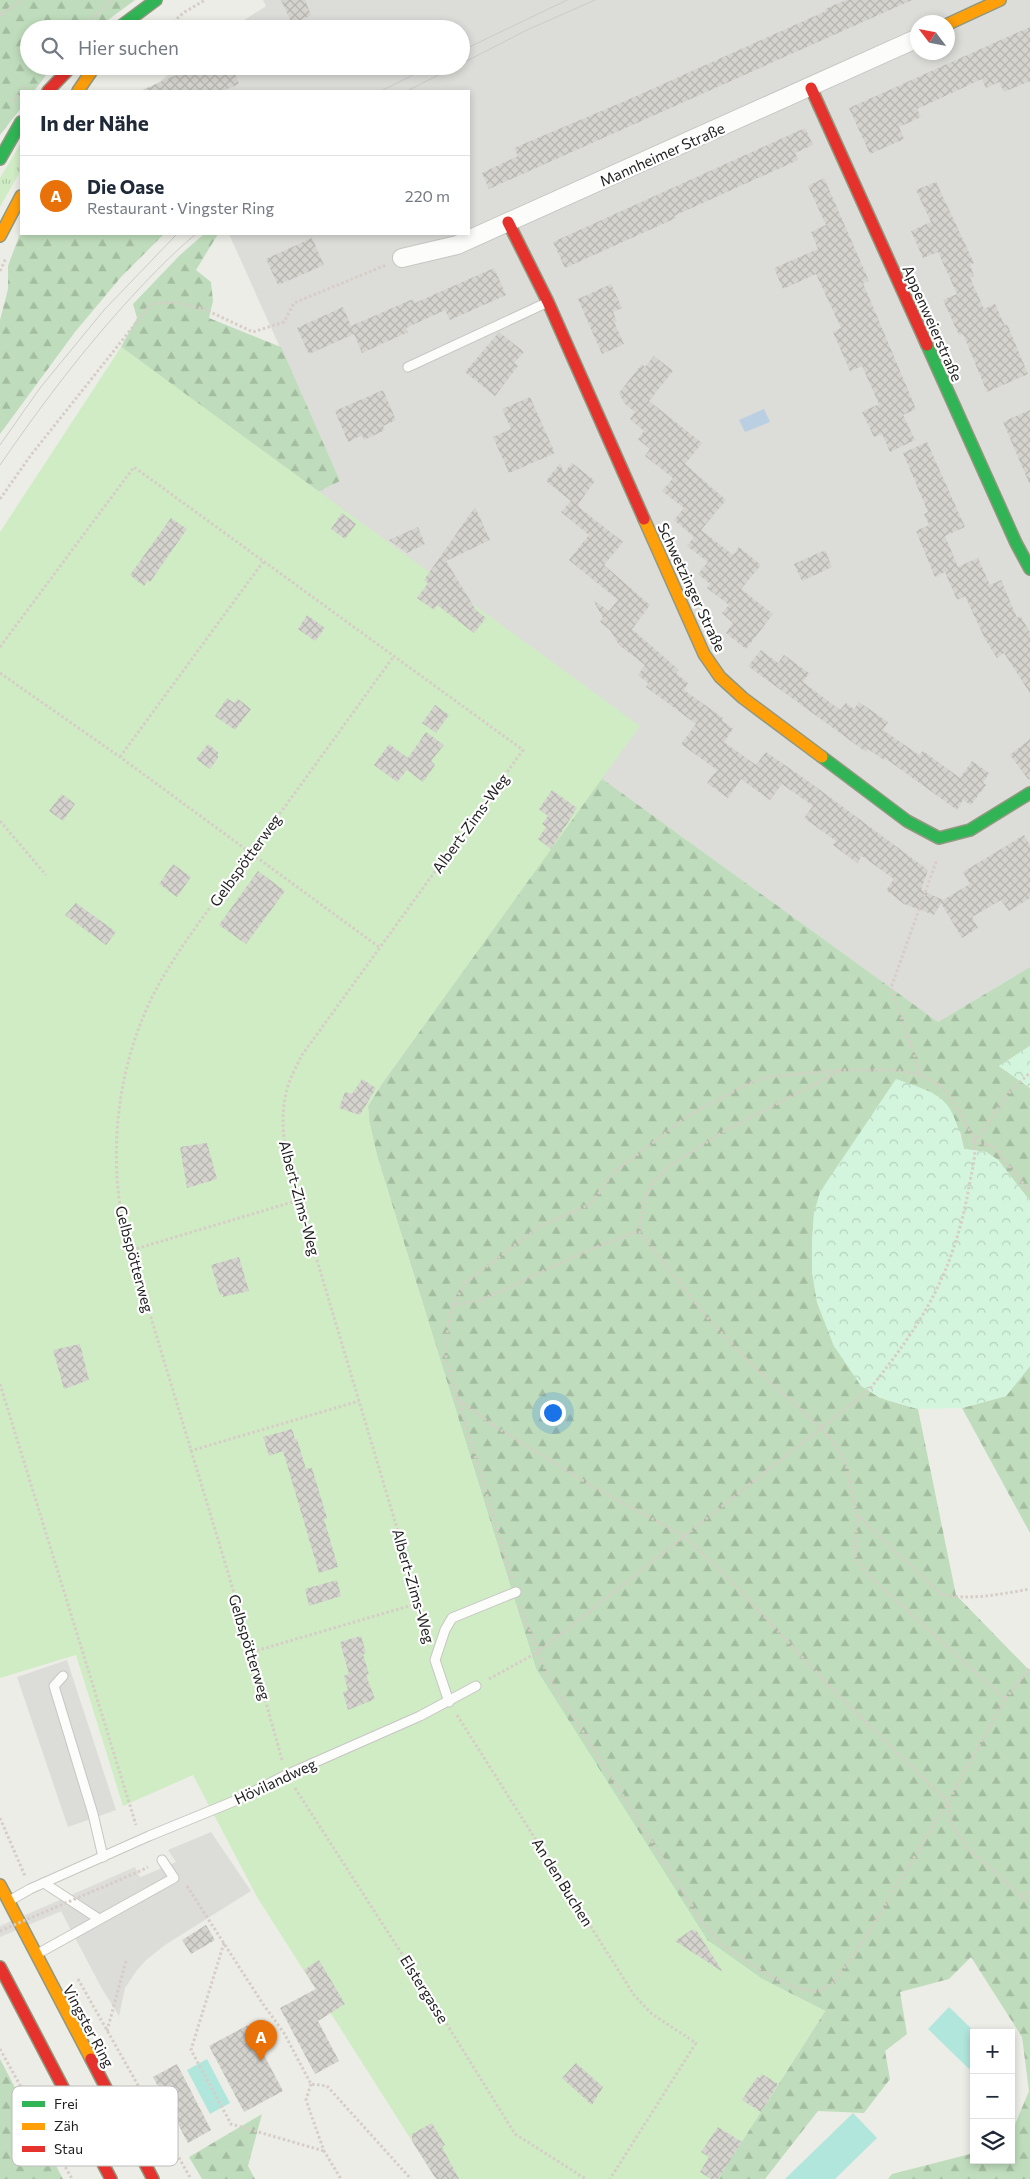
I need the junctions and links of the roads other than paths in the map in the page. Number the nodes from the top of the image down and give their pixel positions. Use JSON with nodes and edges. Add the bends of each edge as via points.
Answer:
{"nodes":[{"id":1,"x":156,"y":0,"type":"edge"},
{"id":2,"x":1000,"y":0,"type":"edge"},
{"id":3,"x":142,"y":9,"type":"junction"},
{"id":4,"x":128,"y":20,"type":"edge"},
{"id":5,"x":133,"y":20,"type":"edge"},
{"id":6,"x":955,"y":21,"type":"edge"},
{"id":7,"x":910,"y":42,"type":"edge"},
{"id":8,"x":63,"y":75,"type":"edge"},
{"id":9,"x":89,"y":75,"type":"edge"},
{"id":10,"x":810,"y":88,"type":"junction"},
{"id":11,"x":49,"y":90,"type":"edge"},
{"id":12,"x":79,"y":90,"type":"edge"},
{"id":13,"x":20,"y":124,"type":"edge"},
{"id":14,"x":0,"y":160,"type":"edge"},
{"id":15,"x":20,"y":198,"type":"edge"},
{"id":16,"x":508,"y":222,"type":"junction"},
{"id":17,"x":0,"y":236,"type":"edge"},
{"id":18,"x":402,"y":258,"type":"road end"},
{"id":19,"x":548,"y":302,"type":"junction"},
{"id":20,"x":408,"y":367,"type":"dead end"},
{"id":21,"x":1030,"y":569,"type":"edge"},
{"id":22,"x":1030,"y":793,"type":"edge"},
{"id":23,"x":516,"y":1592,"type":"road end"},
{"id":24,"x":63,"y":1676,"type":"dead end"},
{"id":25,"x":476,"y":1686,"type":"road end"},
{"id":26,"x":449,"y":1702,"type":"junction"},
{"id":27,"x":103,"y":1857,"type":"junction"},
{"id":28,"x":162,"y":1860,"type":"dead end"},
{"id":29,"x":44,"y":1883,"type":"junction"},
{"id":30,"x":0,"y":1885,"type":"edge"},
{"id":31,"x":8,"y":1902,"type":"junction"},
{"id":32,"x":99,"y":1919,"type":"junction"},
{"id":33,"x":36,"y":1955,"type":"junction"},
{"id":34,"x":0,"y":1967,"type":"edge"},
{"id":35,"x":62,"y":2086,"type":"edge"},
{"id":36,"x":104,"y":2086,"type":"edge"},
{"id":37,"x":104,"y":2166,"type":"edge"},
{"id":38,"x":146,"y":2166,"type":"edge"},
{"id":39,"x":111,"y":2179,"type":"edge"},
{"id":40,"x":153,"y":2179,"type":"edge"}],
"edges":[{"from":1,"to":3,"type":"street"},
{"from":2,"to":6,"type":"street"},
{"from":3,"to":4,"type":"street"},
{"from":3,"to":5,"type":"street"},
{"from":7,"to":10,"type":"street","name":"Mannheimer Straße"},
{"from":8,"to":11,"type":"street"},
{"from":9,"to":12,"type":"street"},
{"from":10,"to":16,"type":"street","name":"Mannheimer Straße"},
{"from":10,"to":21,"type":"street","name":"Appenweierstraße"},
{"from":13,"to":14,"type":"street"},
{"from":15,"to":17,"type":"street"},
{"from":16,"to":18,"type":"street","name":"Mannheimer Straße","via":[[457,245]]},
{"from":16,"to":19,"type":"street","name":"Schwetzinger Straße"},
{"from":19,"to":20,"type":"lane"},
{"from":19,"to":22,"type":"street","name":"Schwetzinger Straße","via":[[704,654],[720,677],[743,698],[907,821],[939,838],[970,830]]},
{"from":23,"to":26,"type":"lane","name":"Albert-Zims-Weg","via":[[452,1618],[436,1660]]},
{"from":24,"to":27,"type":"lane","via":[[54,1686]]},
{"from":25,"to":26,"type":"lane","name":"Hövilandweg"},
{"from":26,"to":27,"type":"lane","name":"Hövilandweg","via":[[237,1800]]},
{"from":27,"to":29,"type":"lane","name":"Hövilandweg"},
{"from":28,"to":32,"type":"lane","via":[[174,1878]]},
{"from":29,"to":31,"type":"lane","name":"Hövilandweg"},
{"from":29,"to":32,"type":"lane"},
{"from":30,"to":31,"type":"street","name":"Vingster Ring"},
{"from":31,"to":33,"type":"street","name":"Vingster Ring"},
{"from":32,"to":33,"type":"lane"},
{"from":33,"to":36,"type":"street","name":"Vingster Ring"},
{"from":34,"to":35,"type":"street"},
{"from":37,"to":39,"type":"street"},
{"from":38,"to":40,"type":"street","name":"Vingster Ring"}]}
